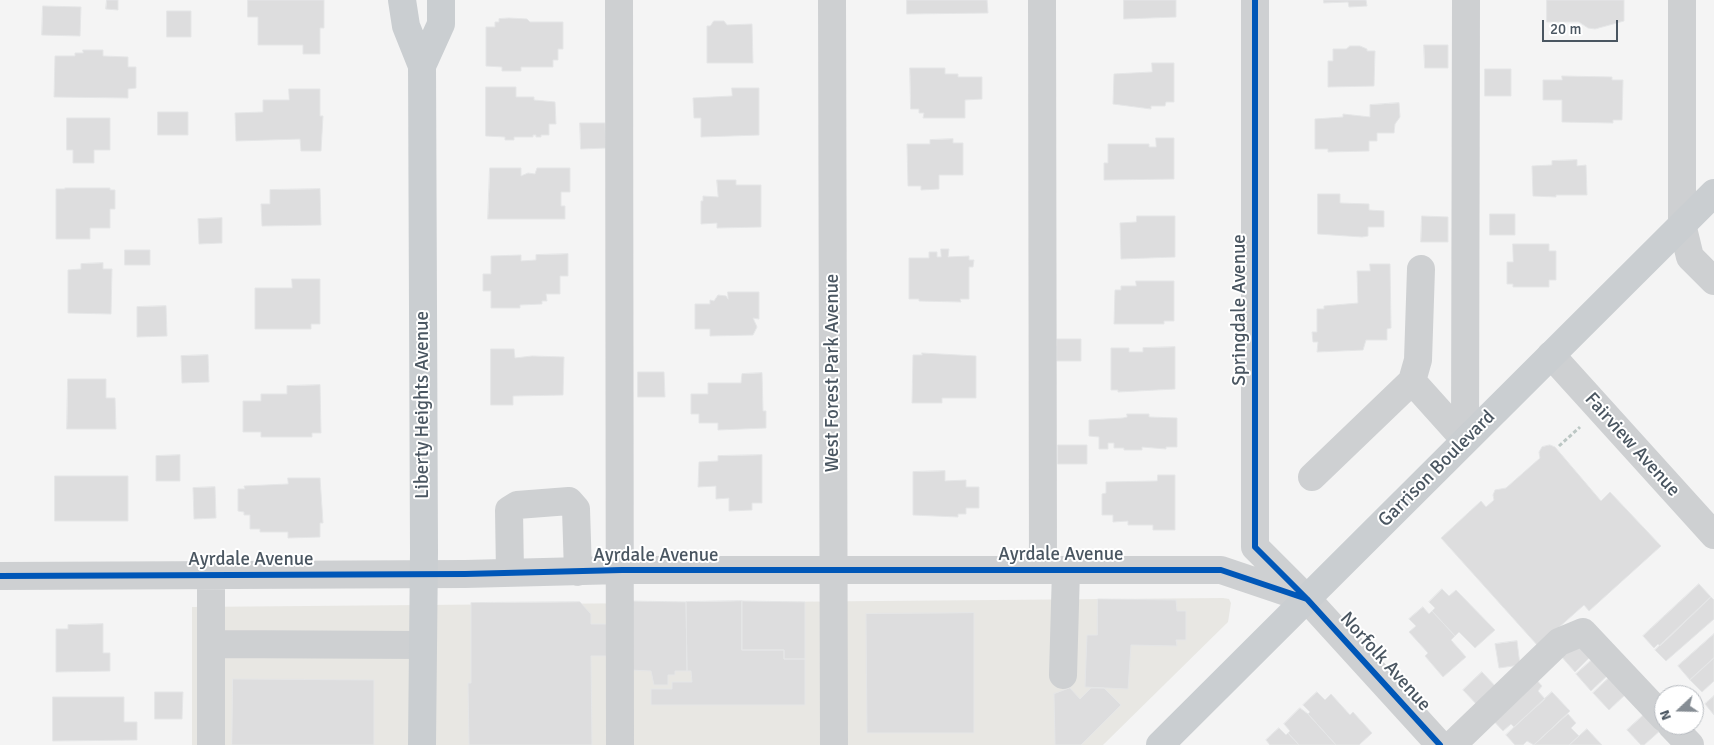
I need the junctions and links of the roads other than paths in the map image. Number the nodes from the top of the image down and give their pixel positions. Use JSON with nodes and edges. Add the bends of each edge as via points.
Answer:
{"nodes":[{"id":1,"x":402,"y":0,"type":"edge"},
{"id":2,"x":441,"y":0,"type":"edge"},
{"id":3,"x":619,"y":0,"type":"edge"},
{"id":4,"x":832,"y":0,"type":"edge"},
{"id":5,"x":1042,"y":0,"type":"edge"},
{"id":6,"x":1255,"y":0,"type":"edge"},
{"id":7,"x":1466,"y":0,"type":"edge"},
{"id":8,"x":1682,"y":0,"type":"edge"},
{"id":9,"x":422,"y":66,"type":"junction"},
{"id":10,"x":1714,"y":193,"type":"edge"},
{"id":11,"x":1682,"y":224,"type":"junction"},
{"id":12,"x":1421,"y":270,"type":"dead end"},
{"id":13,"x":1714,"y":281,"type":"edge"},
{"id":14,"x":1550,"y":356,"type":"junction"},
{"id":15,"x":1412,"y":381,"type":"junction"},
{"id":16,"x":1465,"y":440,"type":"junction"},
{"id":17,"x":1312,"y":477,"type":"dead end"},
{"id":18,"x":1714,"y":535,"type":"edge"},
{"id":19,"x":622,"y":570,"type":"junction"},
{"id":20,"x":833,"y":570,"type":"junction"},
{"id":21,"x":1054,"y":570,"type":"junction"},
{"id":22,"x":578,"y":572,"type":"junction"},
{"id":23,"x":510,"y":573,"type":"junction"},
{"id":24,"x":424,"y":574,"type":"junction"},
{"id":25,"x":0,"y":576,"type":"edge"},
{"id":26,"x":211,"y":576,"type":"junction"},
{"id":27,"x":1307,"y":599,"type":"junction"},
{"id":28,"x":211,"y":644,"type":"junction"},
{"id":29,"x":424,"y":645,"type":"junction"},
{"id":30,"x":1063,"y":675,"type":"dead end"},
{"id":31,"x":1654,"y":707,"type":"edge"},
{"id":32,"x":1680,"y":735,"type":"edge"},
{"id":33,"x":211,"y":745,"type":"edge"},
{"id":34,"x":422,"y":745,"type":"edge"},
{"id":35,"x":620,"y":745,"type":"edge"},
{"id":36,"x":834,"y":745,"type":"edge"},
{"id":37,"x":1160,"y":745,"type":"edge"},
{"id":38,"x":1440,"y":745,"type":"edge"},
{"id":39,"x":1452,"y":745,"type":"edge"},
{"id":40,"x":1690,"y":745,"type":"edge"}],
"edges":[{"from":1,"to":9,"type":"main road","name":"Liberty Heights Avenue","via":[[406,26]]},
{"from":2,"to":9,"type":"main road","name":"Liberty Heights Avenue","via":[[441,24]]},
{"from":3,"to":19,"type":"street"},
{"from":4,"to":20,"type":"street","name":"West Forest Park Avenue"},
{"from":5,"to":21,"type":"street"},
{"from":6,"to":27,"type":"street","name":"Springdale Avenue","via":[[1255,547]]},
{"from":7,"to":16,"type":"street"},
{"from":8,"to":11,"type":"street"},
{"from":9,"to":24,"type":"main road","name":"Liberty Heights Avenue"},
{"from":10,"to":11,"type":"main road","name":"Garrison Boulevard"},
{"from":11,"to":13,"type":"street","via":[[1690,256]]},
{"from":11,"to":14,"type":"main road","name":"Garrison Boulevard"},
{"from":12,"to":15,"type":"street","via":[[1418,360]]},
{"from":14,"to":16,"type":"main road","name":"Garrison Boulevard"},
{"from":14,"to":18,"type":"street","name":"Fairview Avenue"},
{"from":15,"to":16,"type":"street"},
{"from":15,"to":17,"type":"street"},
{"from":16,"to":27,"type":"main road","name":"Garrison Boulevard"},
{"from":19,"to":20,"type":"street","name":"Ayrdale Avenue"},
{"from":19,"to":22,"type":"street","name":"Ayrdale Avenue"},
{"from":19,"to":35,"type":"street"},
{"from":20,"to":21,"type":"street","name":"Ayrdale Avenue"},
{"from":20,"to":36,"type":"street","name":"West Forest Park Avenue"},
{"from":21,"to":27,"type":"street","name":"Ayrdale Avenue","via":[[1221,570]]},
{"from":21,"to":30,"type":"street"},
{"from":22,"to":23,"type":"street","name":"Ayrdale Avenue"},
{"from":22,"to":23,"type":"street","via":[[576,509],[569,501],[517,505],[509,510]]},
{"from":23,"to":24,"type":"street","name":"Ayrdale Avenue"},
{"from":24,"to":26,"type":"street","name":"Ayrdale Avenue"},
{"from":24,"to":29,"type":"main road","name":"Liberty Heights Avenue"},
{"from":25,"to":26,"type":"street","name":"Ayrdale Avenue"},
{"from":26,"to":28,"type":"street"},
{"from":27,"to":37,"type":"main road","name":"Garrison Boulevard"},
{"from":27,"to":38,"type":"street","name":"Norfolk Avenue"},
{"from":28,"to":29,"type":"street"},
{"from":28,"to":33,"type":"street"},
{"from":29,"to":34,"type":"main road","name":"Liberty Heights Avenue"},
{"from":31,"to":39,"type":"street","via":[[1583,632],[1559,642]]},
{"from":32,"to":40,"type":"street"}]}
